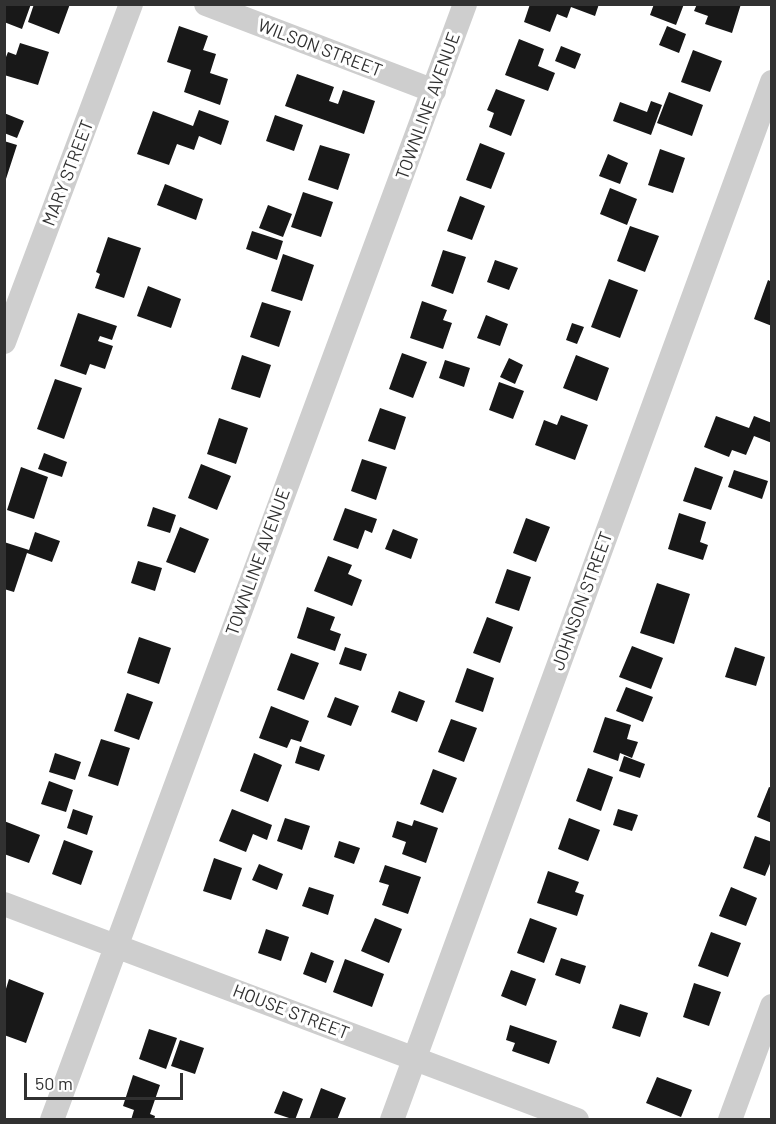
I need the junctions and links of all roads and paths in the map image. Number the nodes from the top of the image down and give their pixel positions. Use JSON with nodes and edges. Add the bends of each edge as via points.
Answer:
{"nodes":[{"id":1,"x":131,"y":4,"type":"edge"},
{"id":2,"x":206,"y":4,"type":"edge"},
{"id":3,"x":465,"y":4,"type":"edge"},
{"id":4,"x":771,"y":82,"type":"edge"},
{"id":5,"x":434,"y":91,"type":"junction"},
{"id":6,"x":4,"y":342,"type":"edge"},
{"id":7,"x":4,"y":904,"type":"edge"},
{"id":8,"x":115,"y":946,"type":"junction"},
{"id":9,"x":771,"y":1006,"type":"edge"},
{"id":10,"x":415,"y":1058,"type":"junction"},
{"id":11,"x":52,"y":1119,"type":"edge"},
{"id":12,"x":392,"y":1119,"type":"edge"},
{"id":13,"x":577,"y":1119,"type":"edge"},
{"id":14,"x":730,"y":1119,"type":"edge"}],
"edges":[{"from":1,"to":6,"type":"street","name":"MARY STREET"},
{"from":2,"to":5,"type":"street","name":"WILSON STREET"},
{"from":3,"to":5,"type":"street","name":"TOWNLINE AVENUE"},
{"from":4,"to":10,"type":"street","name":"JOHNSON STREET"},
{"from":5,"to":8,"type":"street","name":"TOWNLINE AVENUE"},
{"from":7,"to":8,"type":"street","name":"HOUSE STREET"},
{"from":8,"to":10,"type":"street","name":"HOUSE STREET"},
{"from":8,"to":11,"type":"street","name":"TOWNLINE AVENUE"},
{"from":9,"to":14,"type":"street"},
{"from":10,"to":12,"type":"street","name":"JOHNSON STREET"},
{"from":10,"to":13,"type":"street","name":"HOUSE STREET"}]}
